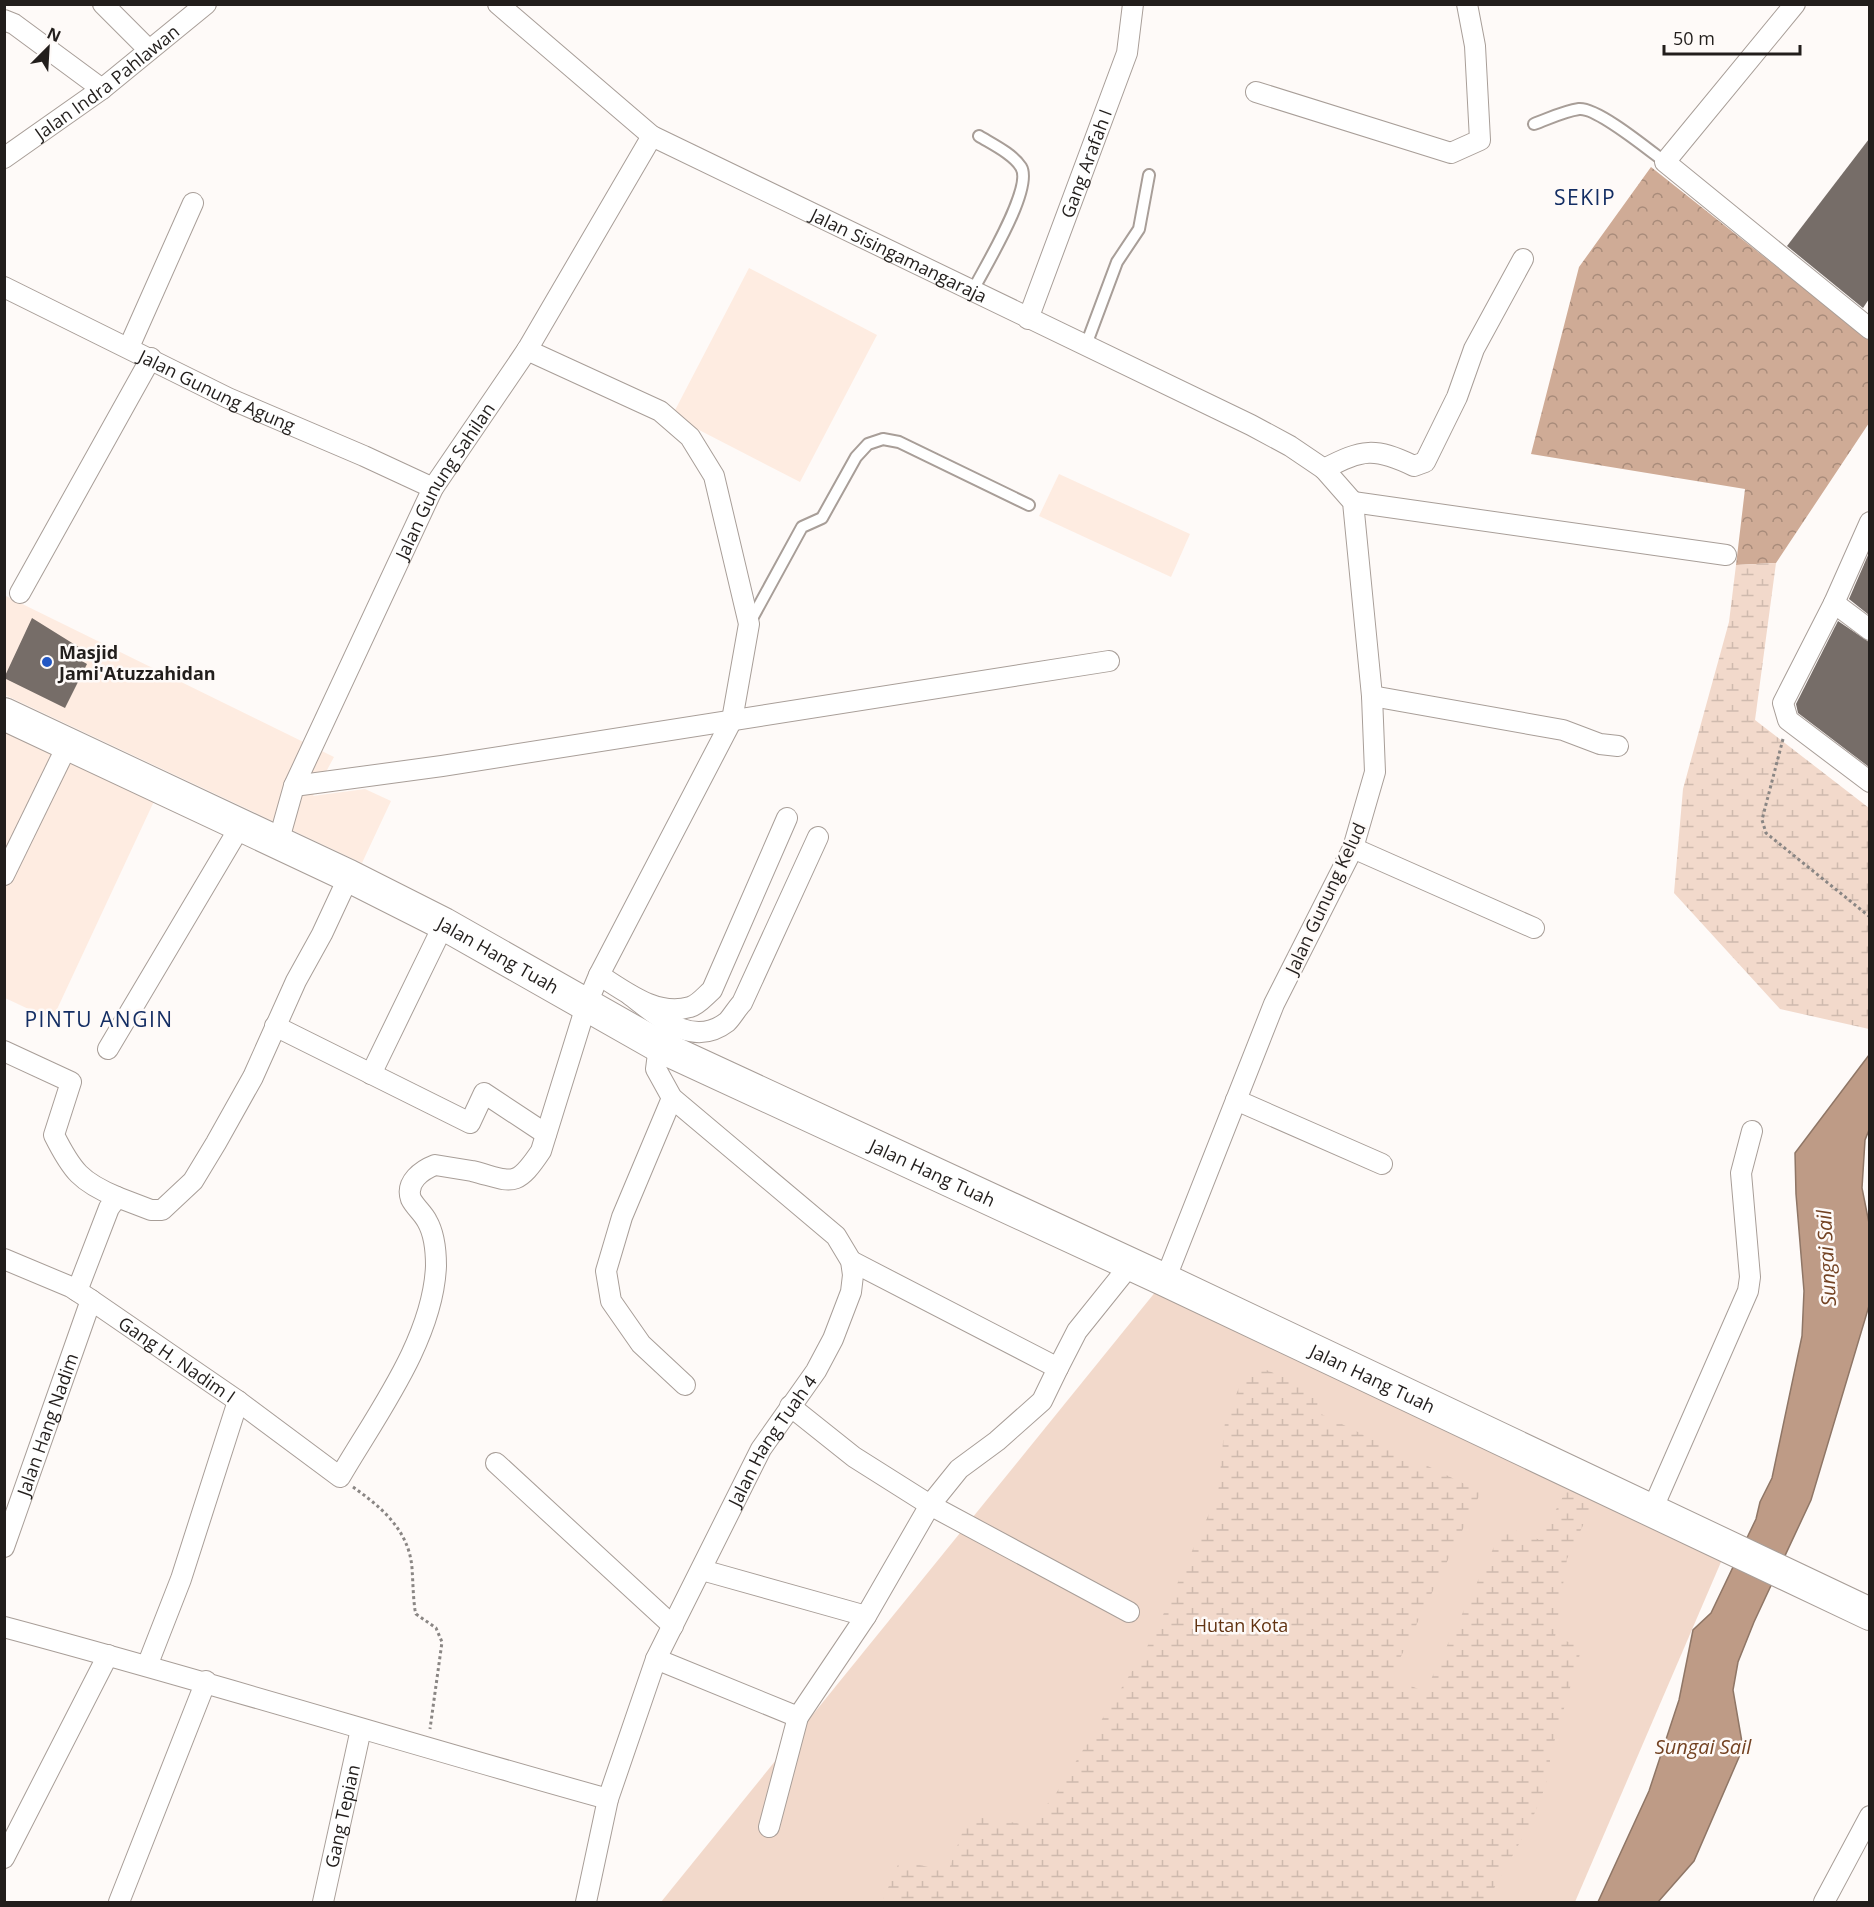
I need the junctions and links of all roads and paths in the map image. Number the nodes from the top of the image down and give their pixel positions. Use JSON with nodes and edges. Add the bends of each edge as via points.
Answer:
{"nodes":[{"id":1,"x":103,"y":4,"type":"edge"},
{"id":2,"x":206,"y":4,"type":"edge"},
{"id":3,"x":498,"y":4,"type":"edge"},
{"id":4,"x":1133,"y":4,"type":"edge"},
{"id":5,"x":1467,"y":4,"type":"edge"},
{"id":6,"x":1795,"y":4,"type":"edge"},
{"id":7,"x":4,"y":20,"type":"edge"},
{"id":8,"x":149,"y":50,"type":"junction"},
{"id":9,"x":102,"y":89,"type":"junction"},
{"id":10,"x":1256,"y":92,"type":"dead end"},
{"id":11,"x":1534,"y":124,"type":"dead end"},
{"id":12,"x":652,"y":136,"type":"junction"},
{"id":13,"x":980,"y":136,"type":"dead end"},
{"id":14,"x":4,"y":158,"type":"edge"},
{"id":15,"x":1665,"y":162,"type":"junction"},
{"id":16,"x":1149,"y":175,"type":"dead end"},
{"id":17,"x":193,"y":203,"type":"dead end"},
{"id":18,"x":1522,"y":259,"type":"dead end"},
{"id":19,"x":4,"y":287,"type":"edge"},
{"id":20,"x":972,"y":292,"type":"junction"},
{"id":21,"x":1028,"y":319,"type":"junction"},
{"id":22,"x":1867,"y":321,"type":"edge"},
{"id":23,"x":1086,"y":345,"type":"junction"},
{"id":24,"x":129,"y":347,"type":"junction"},
{"id":25,"x":527,"y":350,"type":"junction"},
{"id":26,"x":151,"y":358,"type":"junction"},
{"id":27,"x":1324,"y":469,"type":"junction"},
{"id":28,"x":433,"y":488,"type":"junction"},
{"id":29,"x":1353,"y":502,"type":"junction"},
{"id":30,"x":1029,"y":505,"type":"dead end"},
{"id":31,"x":1869,"y":522,"type":"edge"},
{"id":32,"x":1726,"y":555,"type":"dead end"},
{"id":33,"x":20,"y":592,"type":"dead end"},
{"id":34,"x":1834,"y":603,"type":"junction"},
{"id":35,"x":749,"y":624,"type":"junction"},
{"id":36,"x":1869,"y":630,"type":"edge"},
{"id":37,"x":1109,"y":661,"type":"dead end"},
{"id":38,"x":1372,"y":696,"type":"junction"},
{"id":39,"x":4,"y":714,"type":"edge"},
{"id":40,"x":732,"y":720,"type":"junction"},
{"id":41,"x":1788,"y":720,"type":"junction"},
{"id":42,"x":68,"y":744,"type":"junction"},
{"id":43,"x":1618,"y":746,"type":"dead end"},
{"id":44,"x":1869,"y":782,"type":"edge"},
{"id":45,"x":294,"y":786,"type":"junction"},
{"id":46,"x":787,"y":818,"type":"dead end"},
{"id":47,"x":241,"y":825,"type":"junction"},
{"id":48,"x":818,"y":837,"type":"dead end"},
{"id":49,"x":278,"y":843,"type":"junction"},
{"id":50,"x":1353,"y":848,"type":"junction"},
{"id":51,"x":4,"y":875,"type":"edge"},
{"id":52,"x":349,"y":876,"type":"junction"},
{"id":53,"x":1869,"y":917,"type":"edge"},
{"id":54,"x":444,"y":924,"type":"junction"},
{"id":55,"x":1534,"y":928,"type":"dead end"},
{"id":56,"x":600,"y":975,"type":"junction"},
{"id":57,"x":630,"y":995,"type":"junction"},
{"id":58,"x":586,"y":1006,"type":"junction"},
{"id":59,"x":275,"y":1026,"type":"junction"},
{"id":60,"x":659,"y":1046,"type":"junction"},
{"id":61,"x":108,"y":1049,"type":"dead end"},
{"id":62,"x":4,"y":1051,"type":"edge"},
{"id":63,"x":371,"y":1074,"type":"junction"},
{"id":64,"x":672,"y":1098,"type":"junction"},
{"id":65,"x":1236,"y":1100,"type":"junction"},
{"id":66,"x":1752,"y":1131,"type":"dead end"},
{"id":67,"x":546,"y":1134,"type":"junction"},
{"id":68,"x":1382,"y":1164,"type":"dead end"},
{"id":69,"x":117,"y":1197,"type":"junction"},
{"id":70,"x":4,"y":1259,"type":"edge"},
{"id":71,"x":851,"y":1261,"type":"junction"},
{"id":72,"x":1130,"y":1265,"type":"junction"},
{"id":73,"x":1165,"y":1280,"type":"junction"},
{"id":74,"x":84,"y":1296,"type":"junction"},
{"id":75,"x":1058,"y":1368,"type":"junction"},
{"id":76,"x":684,"y":1386,"type":"dead end"},
{"id":77,"x":238,"y":1401,"type":"junction"},
{"id":78,"x":790,"y":1406,"type":"junction"},
{"id":79,"x":496,"y":1463,"type":"dead end"},
{"id":80,"x":340,"y":1477,"type":"junction"},
{"id":81,"x":930,"y":1505,"type":"junction"},
{"id":82,"x":1652,"y":1510,"type":"junction"},
{"id":83,"x":4,"y":1547,"type":"edge"},
{"id":84,"x":702,"y":1570,"type":"junction"},
{"id":85,"x":1129,"y":1612,"type":"dead end"},
{"id":86,"x":1869,"y":1614,"type":"edge"},
{"id":87,"x":866,"y":1616,"type":"junction"},
{"id":88,"x":673,"y":1626,"type":"junction"},
{"id":89,"x":4,"y":1627,"type":"edge"},
{"id":90,"x":108,"y":1655,"type":"junction"},
{"id":91,"x":656,"y":1659,"type":"junction"},
{"id":92,"x":147,"y":1666,"type":"junction"},
{"id":93,"x":206,"y":1682,"type":"junction"},
{"id":94,"x":798,"y":1717,"type":"junction"},
{"id":95,"x":361,"y":1729,"type":"junction"},
{"id":96,"x":427,"y":1749,"type":"junction"},
{"id":97,"x":608,"y":1799,"type":"junction"},
{"id":98,"x":1869,"y":1816,"type":"edge"},
{"id":99,"x":769,"y":1827,"type":"dead end"},
{"id":100,"x":4,"y":1858,"type":"edge"},
{"id":101,"x":119,"y":1902,"type":"edge"},
{"id":102,"x":323,"y":1902,"type":"edge"},
{"id":103,"x":586,"y":1902,"type":"edge"},
{"id":104,"x":1824,"y":1902,"type":"edge"}],
"edges":[{"from":1,"to":8,"type":"street"},
{"from":2,"to":8,"type":"street","name":"Jalan Indra Pahlawan"},
{"from":3,"to":12,"type":"street","name":"Jalan Sisingamangaraja"},
{"from":4,"to":21,"type":"street","name":"Gang Arafah I","via":[[1127,53]]},
{"from":5,"to":10,"type":"street","via":[[1476,46],[1480,140],[1451,153]]},
{"from":6,"to":15,"type":"street"},
{"from":7,"to":9,"type":"street"},
{"from":8,"to":9,"type":"street","name":"Jalan Indra Pahlawan"},
{"from":9,"to":14,"type":"street","name":"Jalan Indra Pahlawan"},
{"from":11,"to":15,"type":"lane","via":[[1579,109],[1588,110],[1629,134]]},
{"from":12,"to":20,"type":"street","name":"Jalan Sisingamangaraja"},
{"from":12,"to":25,"type":"street","name":"Jalan Gunung Sahilan"},
{"from":13,"to":20,"type":"lane","via":[[1017,163],[1022,170],[1023,186]]},
{"from":15,"to":22,"type":"street"},
{"from":16,"to":23,"type":"lane","via":[[1139,229],[1117,262]]},
{"from":17,"to":24,"type":"street"},
{"from":18,"to":27,"type":"street","via":[[1474,349],[1457,397],[1425,462],[1414,466],[1386,453],[1370,452]]},
{"from":19,"to":24,"type":"street","name":"Jalan Gunung Agung"},
{"from":20,"to":21,"type":"street","name":"Jalan Sisingamangaraja"},
{"from":21,"to":23,"type":"street","name":"Jalan Sisingamangaraja"},
{"from":23,"to":27,"type":"street","name":"Jalan Sisingamangaraja","via":[[1251,425]]},
{"from":24,"to":26,"type":"street","name":"Jalan Gunung Agung"},
{"from":25,"to":28,"type":"street","name":"Jalan Gunung Sahilan"},
{"from":25,"to":35,"type":"street","via":[[660,411],[690,437],[714,476]]},
{"from":26,"to":28,"type":"street","name":"Jalan Gunung Agung","via":[[228,398]]},
{"from":26,"to":33,"type":"street"},
{"from":27,"to":29,"type":"street"},
{"from":28,"to":45,"type":"street","name":"Jalan Gunung Sahilan"},
{"from":29,"to":32,"type":"street"},
{"from":29,"to":38,"type":"street","name":"Jalan Gunung Kelud"},
{"from":30,"to":35,"type":"lane","via":[[899,442],[883,440],[868,444],[856,457],[822,518],[802,527]]},
{"from":31,"to":34,"type":"street"},
{"from":34,"to":36,"type":"street"},
{"from":34,"to":41,"type":"street","via":[[1783,703]]},
{"from":35,"to":40,"type":"street"},
{"from":37,"to":40,"type":"street"},
{"from":38,"to":43,"type":"street","via":[[1563,730],[1600,744]]},
{"from":38,"to":50,"type":"street","name":"Jalan Gunung Kelud","via":[[1376,772]]},
{"from":39,"to":42,"type":"main road","name":"Jalan Hang Tuah"},
{"from":40,"to":45,"type":"street"},
{"from":40,"to":56,"type":"street"},
{"from":41,"to":44,"type":"street"},
{"from":41,"to":53,"type":"path","via":[[1762,820],[1766,833]]},
{"from":42,"to":47,"type":"main road","name":"Jalan Hang Tuah"},
{"from":42,"to":51,"type":"street"},
{"from":45,"to":49,"type":"street","name":"Jalan Gunung Sahilan"},
{"from":46,"to":57,"type":"street","via":[[712,990],[692,1007],[663,1009]]},
{"from":47,"to":49,"type":"main road","name":"Jalan Hang Tuah"},
{"from":47,"to":61,"type":"street"},
{"from":48,"to":57,"type":"street","via":[[742,1003],[727,1022],[703,1032],[683,1031]]},
{"from":49,"to":52,"type":"main road","name":"Jalan Hang Tuah"},
{"from":50,"to":55,"type":"street"},
{"from":50,"to":65,"type":"street","name":"Jalan Gunung Kelud","via":[[1274,1004]]},
{"from":52,"to":54,"type":"main road","name":"Jalan Hang Tuah"},
{"from":52,"to":59,"type":"street"},
{"from":54,"to":58,"type":"main road","name":"Jalan Hang Tuah"},
{"from":54,"to":63,"type":"street"},
{"from":56,"to":57,"type":"street"},
{"from":56,"to":58,"type":"street"},
{"from":58,"to":60,"type":"main road","name":"Jalan Hang Tuah"},
{"from":58,"to":67,"type":"street"},
{"from":59,"to":63,"type":"street"},
{"from":59,"to":69,"type":"street","via":[[253,1077],[193,1181],[162,1210],[151,1210]]},
{"from":60,"to":64,"type":"street","via":[[656,1069]]},
{"from":60,"to":72,"type":"main road","name":"Jalan Hang Tuah"},
{"from":62,"to":69,"type":"street","via":[[71,1082],[54,1135],[65,1157],[89,1185]]},
{"from":63,"to":67,"type":"street","via":[[470,1123],[484,1093]]},
{"from":64,"to":71,"type":"street","via":[[836,1236]]},
{"from":64,"to":76,"type":"street","via":[[622,1217],[606,1271],[611,1301],[641,1344]]},
{"from":65,"to":68,"type":"street"},
{"from":65,"to":73,"type":"street","name":"Jalan Gunung Kelud"},
{"from":66,"to":82,"type":"street","via":[[1741,1173],[1748,1290]]},
{"from":67,"to":80,"type":"street","via":[[528,1172],[517,1179],[505,1181],[435,1165],[417,1175],[411,1186],[411,1198],[428,1223],[436,1267],[424,1323],[414,1349]]},
{"from":69,"to":74,"type":"street","name":"Jalan Hang Nadim","via":[[105,1218]]},
{"from":70,"to":74,"type":"street","name":"Gang H. Nadim I"},
{"from":71,"to":75,"type":"street"},
{"from":71,"to":78,"type":"street","name":"Jalan Hang Tuah 4","via":[[851,1292],[833,1340]]},
{"from":72,"to":73,"type":"main road","name":"Jalan Hang Tuah"},
{"from":72,"to":75,"type":"street","via":[[1077,1331]]},
{"from":73,"to":82,"type":"main road","name":"Jalan Hang Tuah"},
{"from":74,"to":77,"type":"street","name":"Gang H. Nadim I"},
{"from":74,"to":83,"type":"street","name":"Jalan Hang Nadim"},
{"from":75,"to":81,"type":"street","via":[[1042,1401],[959,1469]]},
{"from":77,"to":80,"type":"street","name":"Gang H. Nadim I"},
{"from":77,"to":92,"type":"street","via":[[181,1579]]},
{"from":78,"to":81,"type":"street","via":[[854,1456]]},
{"from":78,"to":84,"type":"street","name":"Jalan Hang Tuah 4","via":[[761,1449]]},
{"from":79,"to":88,"type":"street"},
{"from":80,"to":96,"type":"path","via":[[381,1507],[401,1533],[412,1565],[414,1610],[441,1635]]},
{"from":81,"to":85,"type":"street"},
{"from":81,"to":87,"type":"street"},
{"from":82,"to":86,"type":"main road","name":"Jalan Hang Tuah"},
{"from":84,"to":87,"type":"street"},
{"from":84,"to":88,"type":"street","name":"Jalan Hang Tuah 4"},
{"from":87,"to":94,"type":"street"},
{"from":88,"to":91,"type":"street","name":"Jalan Hang Tuah 4"},
{"from":89,"to":90,"type":"street"},
{"from":90,"to":92,"type":"street"},
{"from":90,"to":100,"type":"street"},
{"from":91,"to":94,"type":"street"},
{"from":91,"to":97,"type":"street","name":"Jalan Hang Tuah 4"},
{"from":92,"to":93,"type":"street"},
{"from":93,"to":95,"type":"street"},
{"from":93,"to":101,"type":"street"},
{"from":94,"to":99,"type":"street"},
{"from":95,"to":96,"type":"street"},
{"from":95,"to":102,"type":"street","name":"Gang Tepian"},
{"from":96,"to":97,"type":"street"},
{"from":97,"to":103,"type":"street","name":"Jalan Hang Tuah 4"},
{"from":98,"to":104,"type":"street"}]}
